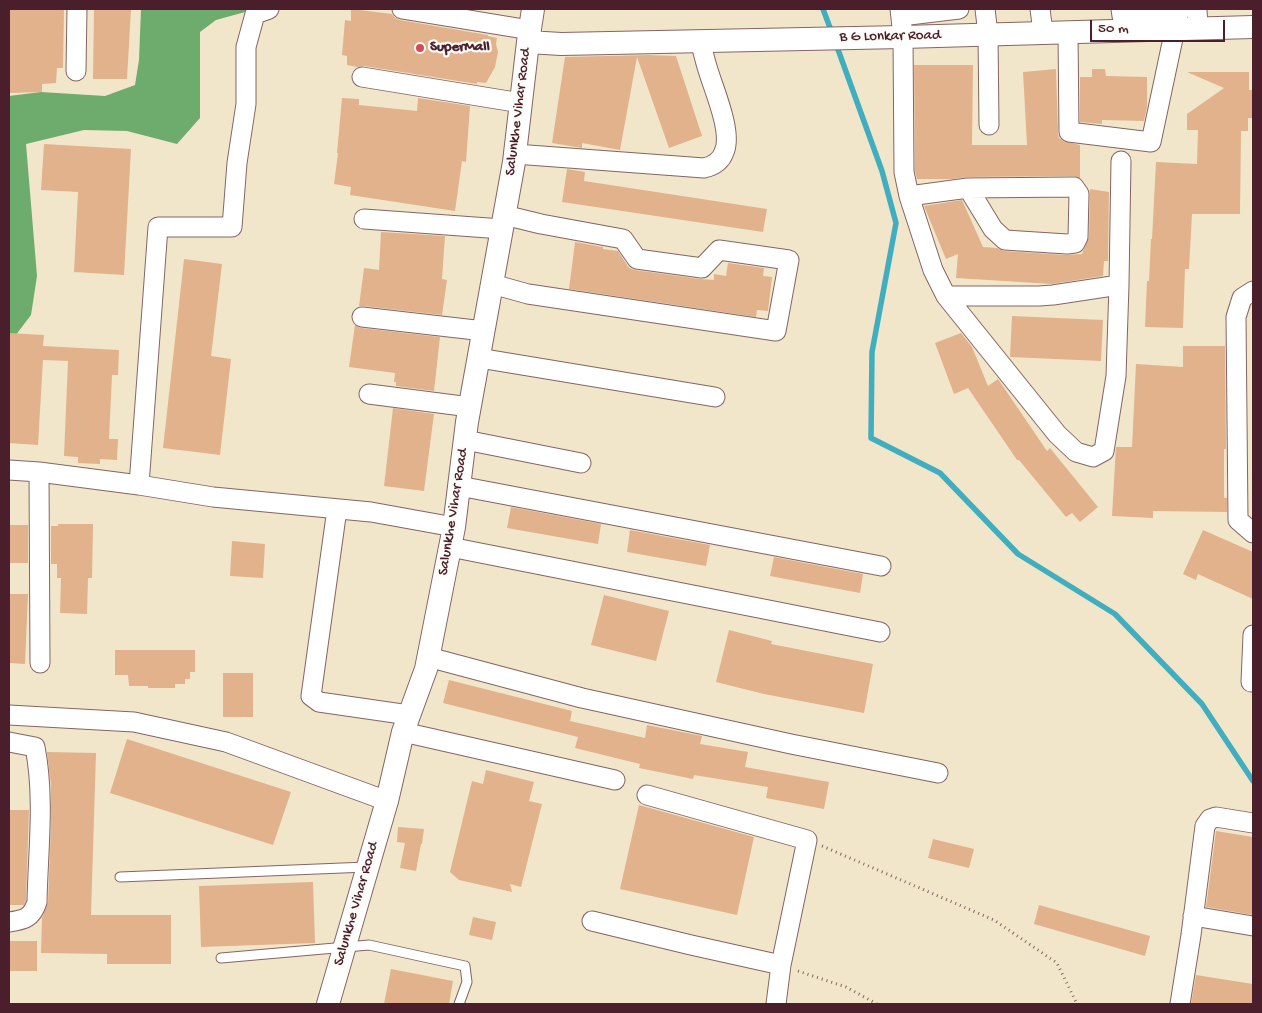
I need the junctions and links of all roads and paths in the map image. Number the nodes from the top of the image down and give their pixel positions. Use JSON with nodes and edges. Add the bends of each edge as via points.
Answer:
{"nodes":[{"id":1,"x":77,"y":9,"type":"edge"},
{"id":2,"x":269,"y":9,"type":"edge"},
{"id":3,"x":402,"y":9,"type":"edge"},
{"id":4,"x":959,"y":9,"type":"edge"},
{"id":5,"x":985,"y":9,"type":"edge"},
{"id":6,"x":1040,"y":9,"type":"edge"},
{"id":7,"x":1121,"y":9,"type":"edge"},
{"id":8,"x":1197,"y":18,"type":"edge"},
{"id":9,"x":901,"y":21,"type":"edge"},
{"id":10,"x":1166,"y":21,"type":"edge"},
{"id":11,"x":530,"y":27,"type":"edge"},
{"id":12,"x":1253,"y":27,"type":"edge"},
{"id":13,"x":1043,"y":32,"type":"junction"},
{"id":14,"x":1068,"y":32,"type":"junction"},
{"id":15,"x":988,"y":34,"type":"junction"},
{"id":16,"x":700,"y":41,"type":"junction"},
{"id":17,"x":76,"y":71,"type":"dead end"},
{"id":18,"x":362,"y":77,"type":"dead end"},
{"id":19,"x":521,"y":103,"type":"junction"},
{"id":20,"x":989,"y":125,"type":"dead end"},
{"id":21,"x":515,"y":154,"type":"junction"},
{"id":22,"x":1120,"y":161,"type":"dead end"},
{"id":23,"x":968,"y":188,"type":"junction"},
{"id":24,"x":910,"y":196,"type":"junction"},
{"id":25,"x":364,"y":218,"type":"dead end"},
{"id":26,"x":503,"y":222,"type":"junction"},
{"id":27,"x":492,"y":284,"type":"junction"},
{"id":28,"x":1119,"y":285,"type":"junction"},
{"id":29,"x":1253,"y":291,"type":"edge"},
{"id":30,"x":946,"y":296,"type":"junction"},
{"id":31,"x":362,"y":317,"type":"dead end"},
{"id":32,"x":484,"y":331,"type":"junction"},
{"id":33,"x":479,"y":358,"type":"junction"},
{"id":34,"x":369,"y":394,"type":"dead end"},
{"id":35,"x":715,"y":397,"type":"dead end"},
{"id":36,"x":470,"y":407,"type":"junction"},
{"id":37,"x":465,"y":440,"type":"junction"},
{"id":38,"x":581,"y":463,"type":"dead end"},
{"id":39,"x":9,"y":470,"type":"edge"},
{"id":40,"x":39,"y":472,"type":"junction"},
{"id":41,"x":140,"y":485,"type":"junction"},
{"id":42,"x":459,"y":486,"type":"junction"},
{"id":43,"x":337,"y":509,"type":"junction"},
{"id":44,"x":1253,"y":534,"type":"edge"},
{"id":45,"x":452,"y":537,"type":"junction"},
{"id":46,"x":881,"y":566,"type":"dead end"},
{"id":47,"x":880,"y":632,"type":"dead end"},
{"id":48,"x":1253,"y":635,"type":"edge"},
{"id":49,"x":428,"y":657,"type":"junction"},
{"id":50,"x":40,"y":663,"type":"dead end"},
{"id":51,"x":1251,"y":682,"type":"dead end"},
{"id":52,"x":9,"y":714,"type":"edge"},
{"id":53,"x":407,"y":723,"type":"junction"},
{"id":54,"x":9,"y":742,"type":"edge"},
{"id":55,"x":938,"y":773,"type":"dead end"},
{"id":56,"x":616,"y":780,"type":"dead end"},
{"id":57,"x":647,"y":795,"type":"dead end"},
{"id":58,"x":387,"y":801,"type":"junction"},
{"id":59,"x":1253,"y":824,"type":"edge"},
{"id":60,"x":808,"y":840,"type":"junction"},
{"id":61,"x":368,"y":867,"type":"junction"},
{"id":62,"x":120,"y":877,"type":"dead end"},
{"id":63,"x":1193,"y":916,"type":"junction"},
{"id":64,"x":592,"y":921,"type":"dead end"},
{"id":65,"x":9,"y":922,"type":"edge"},
{"id":66,"x":1253,"y":926,"type":"edge"},
{"id":67,"x":344,"y":948,"type":"junction"},
{"id":68,"x":221,"y":958,"type":"dead end"},
{"id":69,"x":781,"y":965,"type":"junction"},
{"id":70,"x":328,"y":1004,"type":"edge"},
{"id":71,"x":459,"y":1004,"type":"edge"},
{"id":72,"x":776,"y":1004,"type":"edge"},
{"id":73,"x":876,"y":1004,"type":"edge"},
{"id":74,"x":1077,"y":1004,"type":"edge"},
{"id":75,"x":1180,"y":1004,"type":"edge"}],
"edges":[{"from":1,"to":17,"type":"street"},
{"from":2,"to":41,"type":"street","via":[[255,14],[246,48],[246,104],[232,227],[158,227]]},
{"from":3,"to":11,"type":"street"},
{"from":4,"to":9,"type":"street"},
{"from":5,"to":15,"type":"street"},
{"from":6,"to":13,"type":"street"},
{"from":7,"to":10,"type":"street","via":[[1125,18]]},
{"from":8,"to":10,"type":"street","name":"B G Lonkar Road"},
{"from":8,"to":12,"type":"street","name":"B G Lonkar Road"},
{"from":9,"to":15,"type":"street","name":"B G Lonkar Road"},
{"from":9,"to":16,"type":"street","name":"B G Lonkar Road","via":[[847,38]]},
{"from":9,"to":24,"type":"street","via":[[904,172]]},
{"from":10,"to":14,"type":"street","name":"B G Lonkar Road"},
{"from":10,"to":14,"type":"street","via":[[1150,142],[1069,132]]},
{"from":11,"to":16,"type":"street","name":"B G Lonkar Road","via":[[561,44]]},
{"from":11,"to":19,"type":"street","name":"Salunkhe Vihar Road"},
{"from":13,"to":14,"type":"street","name":"B G Lonkar Road"},
{"from":13,"to":15,"type":"street","name":"B G Lonkar Road"},
{"from":15,"to":20,"type":"street"},
{"from":16,"to":21,"type":"street","via":[[727,138],[724,152],[712,166]]},
{"from":18,"to":19,"type":"street"},
{"from":19,"to":21,"type":"street","name":"Salunkhe Vihar Road"},
{"from":21,"to":26,"type":"street","name":"Salunkhe Vihar Road"},
{"from":22,"to":28,"type":"street"},
{"from":23,"to":23,"type":"street","via":[[1074,188],[1080,194],[1078,237],[1075,243],[1067,244],[1005,240],[992,229]]},
{"from":23,"to":24,"type":"street"},
{"from":24,"to":30,"type":"street","via":[[933,270]]},
{"from":25,"to":26,"type":"street"},
{"from":26,"to":27,"type":"street","name":"Salunkhe Vihar Road"},
{"from":26,"to":27,"type":"street","via":[[541,224],[623,239],[637,259],[702,268],[719,250],[789,260],[776,331],[528,294]]},
{"from":27,"to":32,"type":"street","name":"Salunkhe Vihar Road"},
{"from":28,"to":30,"type":"street","via":[[1039,296]]},
{"from":28,"to":30,"type":"street","via":[[1116,376],[1104,451],[1093,457],[1076,452],[1057,434]]},
{"from":29,"to":44,"type":"street","via":[[1242,298],[1236,327],[1238,520]]},
{"from":31,"to":32,"type":"street"},
{"from":32,"to":33,"type":"street","name":"Salunkhe Vihar Road"},
{"from":33,"to":35,"type":"street"},
{"from":33,"to":36,"type":"street","name":"Salunkhe Vihar Road"},
{"from":34,"to":36,"type":"street"},
{"from":36,"to":37,"type":"street","name":"Salunkhe Vihar Road"},
{"from":37,"to":38,"type":"street"},
{"from":37,"to":42,"type":"street","name":"Salunkhe Vihar Road"},
{"from":39,"to":40,"type":"street"},
{"from":40,"to":41,"type":"street"},
{"from":40,"to":50,"type":"street"},
{"from":41,"to":43,"type":"street","via":[[213,497]]},
{"from":42,"to":45,"type":"street","name":"Salunkhe Vihar Road"},
{"from":42,"to":46,"type":"street"},
{"from":43,"to":45,"type":"street","via":[[371,512]]},
{"from":43,"to":53,"type":"street","via":[[311,696],[320,702]]},
{"from":45,"to":47,"type":"street"},
{"from":45,"to":49,"type":"street","name":"Salunkhe Vihar Road"},
{"from":48,"to":51,"type":"street"},
{"from":49,"to":53,"type":"street","name":"Salunkhe Vihar Road"},
{"from":49,"to":55,"type":"street","via":[[582,698]]},
{"from":52,"to":58,"type":"street","via":[[134,722],[226,742]]},
{"from":53,"to":56,"type":"street"},
{"from":53,"to":58,"type":"street","name":"Salunkhe Vihar Road"},
{"from":54,"to":65,"type":"street","via":[[35,747],[40,791],[37,902],[34,912],[26,918]]},
{"from":57,"to":60,"type":"street"},
{"from":58,"to":61,"type":"street","name":"Salunkhe Vihar Road"},
{"from":59,"to":63,"type":"street","via":[[1216,817],[1204,826]]},
{"from":60,"to":69,"type":"street"},
{"from":60,"to":74,"type":"path","via":[[994,920],[1057,962]]},
{"from":61,"to":62,"type":"lane"},
{"from":61,"to":67,"type":"street","name":"Salunkhe Vihar Road"},
{"from":63,"to":66,"type":"street"},
{"from":63,"to":75,"type":"street"},
{"from":64,"to":69,"type":"street"},
{"from":67,"to":68,"type":"lane"},
{"from":67,"to":70,"type":"street","name":"Salunkhe Vihar Road"},
{"from":67,"to":71,"type":"lane","via":[[370,945],[465,966],[467,982]]},
{"from":69,"to":72,"type":"street"},
{"from":69,"to":73,"type":"path","via":[[846,988]]}]}
